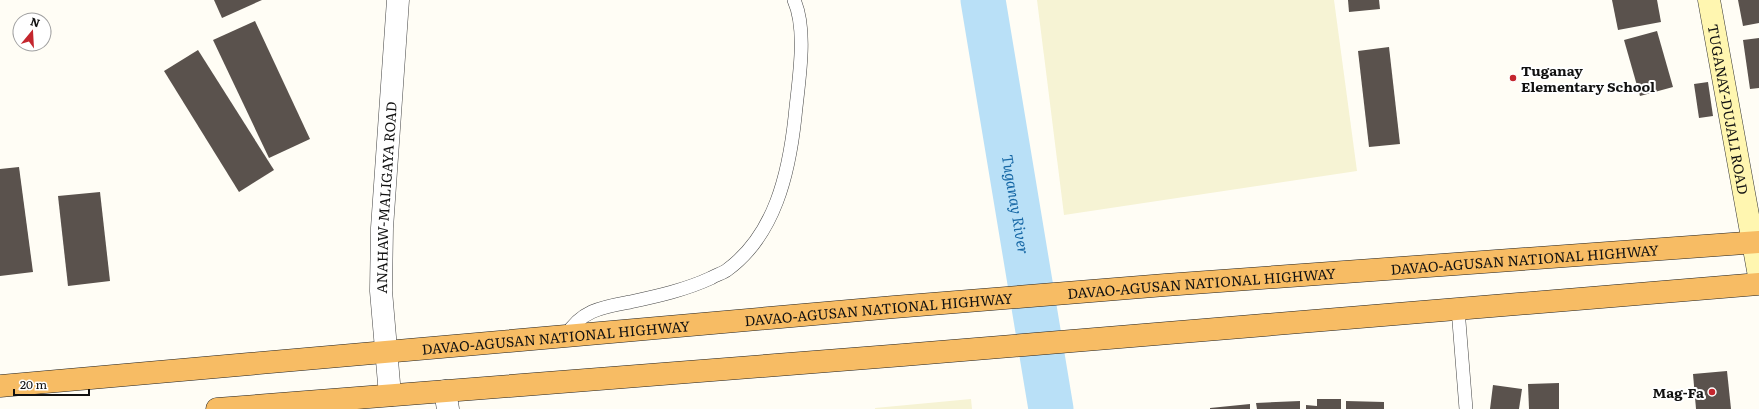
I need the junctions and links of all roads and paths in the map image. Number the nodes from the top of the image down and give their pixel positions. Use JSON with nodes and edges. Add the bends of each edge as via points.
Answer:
{"nodes":[{"id":1,"x":398,"y":0,"type":"edge"},
{"id":2,"x":794,"y":0,"type":"edge"},
{"id":3,"x":1709,"y":0,"type":"edge"},
{"id":4,"x":1753,"y":204,"type":"edge"},
{"id":5,"x":1756,"y":242,"type":"edge"},
{"id":6,"x":1759,"y":276,"type":"edge"},
{"id":7,"x":1759,"y":284,"type":"edge"},
{"id":8,"x":1458,"y":309,"type":"junction"},
{"id":9,"x":566,"y":336,"type":"junction"},
{"id":10,"x":386,"y":351,"type":"junction"},
{"id":11,"x":0,"y":386,"type":"edge"},
{"id":12,"x":390,"y":396,"type":"junction"},
{"id":13,"x":447,"y":400,"type":"edge"},
{"id":14,"x":217,"y":409,"type":"edge"},
{"id":15,"x":1466,"y":409,"type":"edge"}],
"edges":[{"from":1,"to":10,"type":"street","name":"ANAHAW-MALIGAYA ROAD","via":[[382,228],[381,291]]},
{"from":2,"to":9,"type":"lane","via":[[801,32],[800,70],[793,129],[783,180],[771,218],[753,247],[727,270],[690,287],[586,314],[573,324]]},
{"from":3,"to":4,"type":"main road","name":"TUGANAY-DUJALI ROAD"},
{"from":4,"to":5,"type":"main road","name":"TUGANAY-DUJALI ROAD"},
{"from":5,"to":6,"type":"main road","name":"TUGANAY-DUJALI ROAD"},
{"from":5,"to":9,"type":"highway","name":"DAVAO-AGUSAN NATIONAL HIGHWAY","via":[[1165,285]]},
{"from":7,"to":8,"type":"highway"},
{"from":8,"to":13,"type":"highway","via":[[903,355]]},
{"from":8,"to":15,"type":"lane"},
{"from":9,"to":10,"type":"highway","name":"DAVAO-AGUSAN NATIONAL HIGHWAY"},
{"from":10,"to":11,"type":"highway","name":"DAVAO-AGUSAN NATIONAL HIGHWAY"},
{"from":10,"to":12,"type":"street","name":"ANAHAW-MALIGAYA ROAD"},
{"from":12,"to":13,"type":"highway"},
{"from":12,"to":14,"type":"highway"}]}
